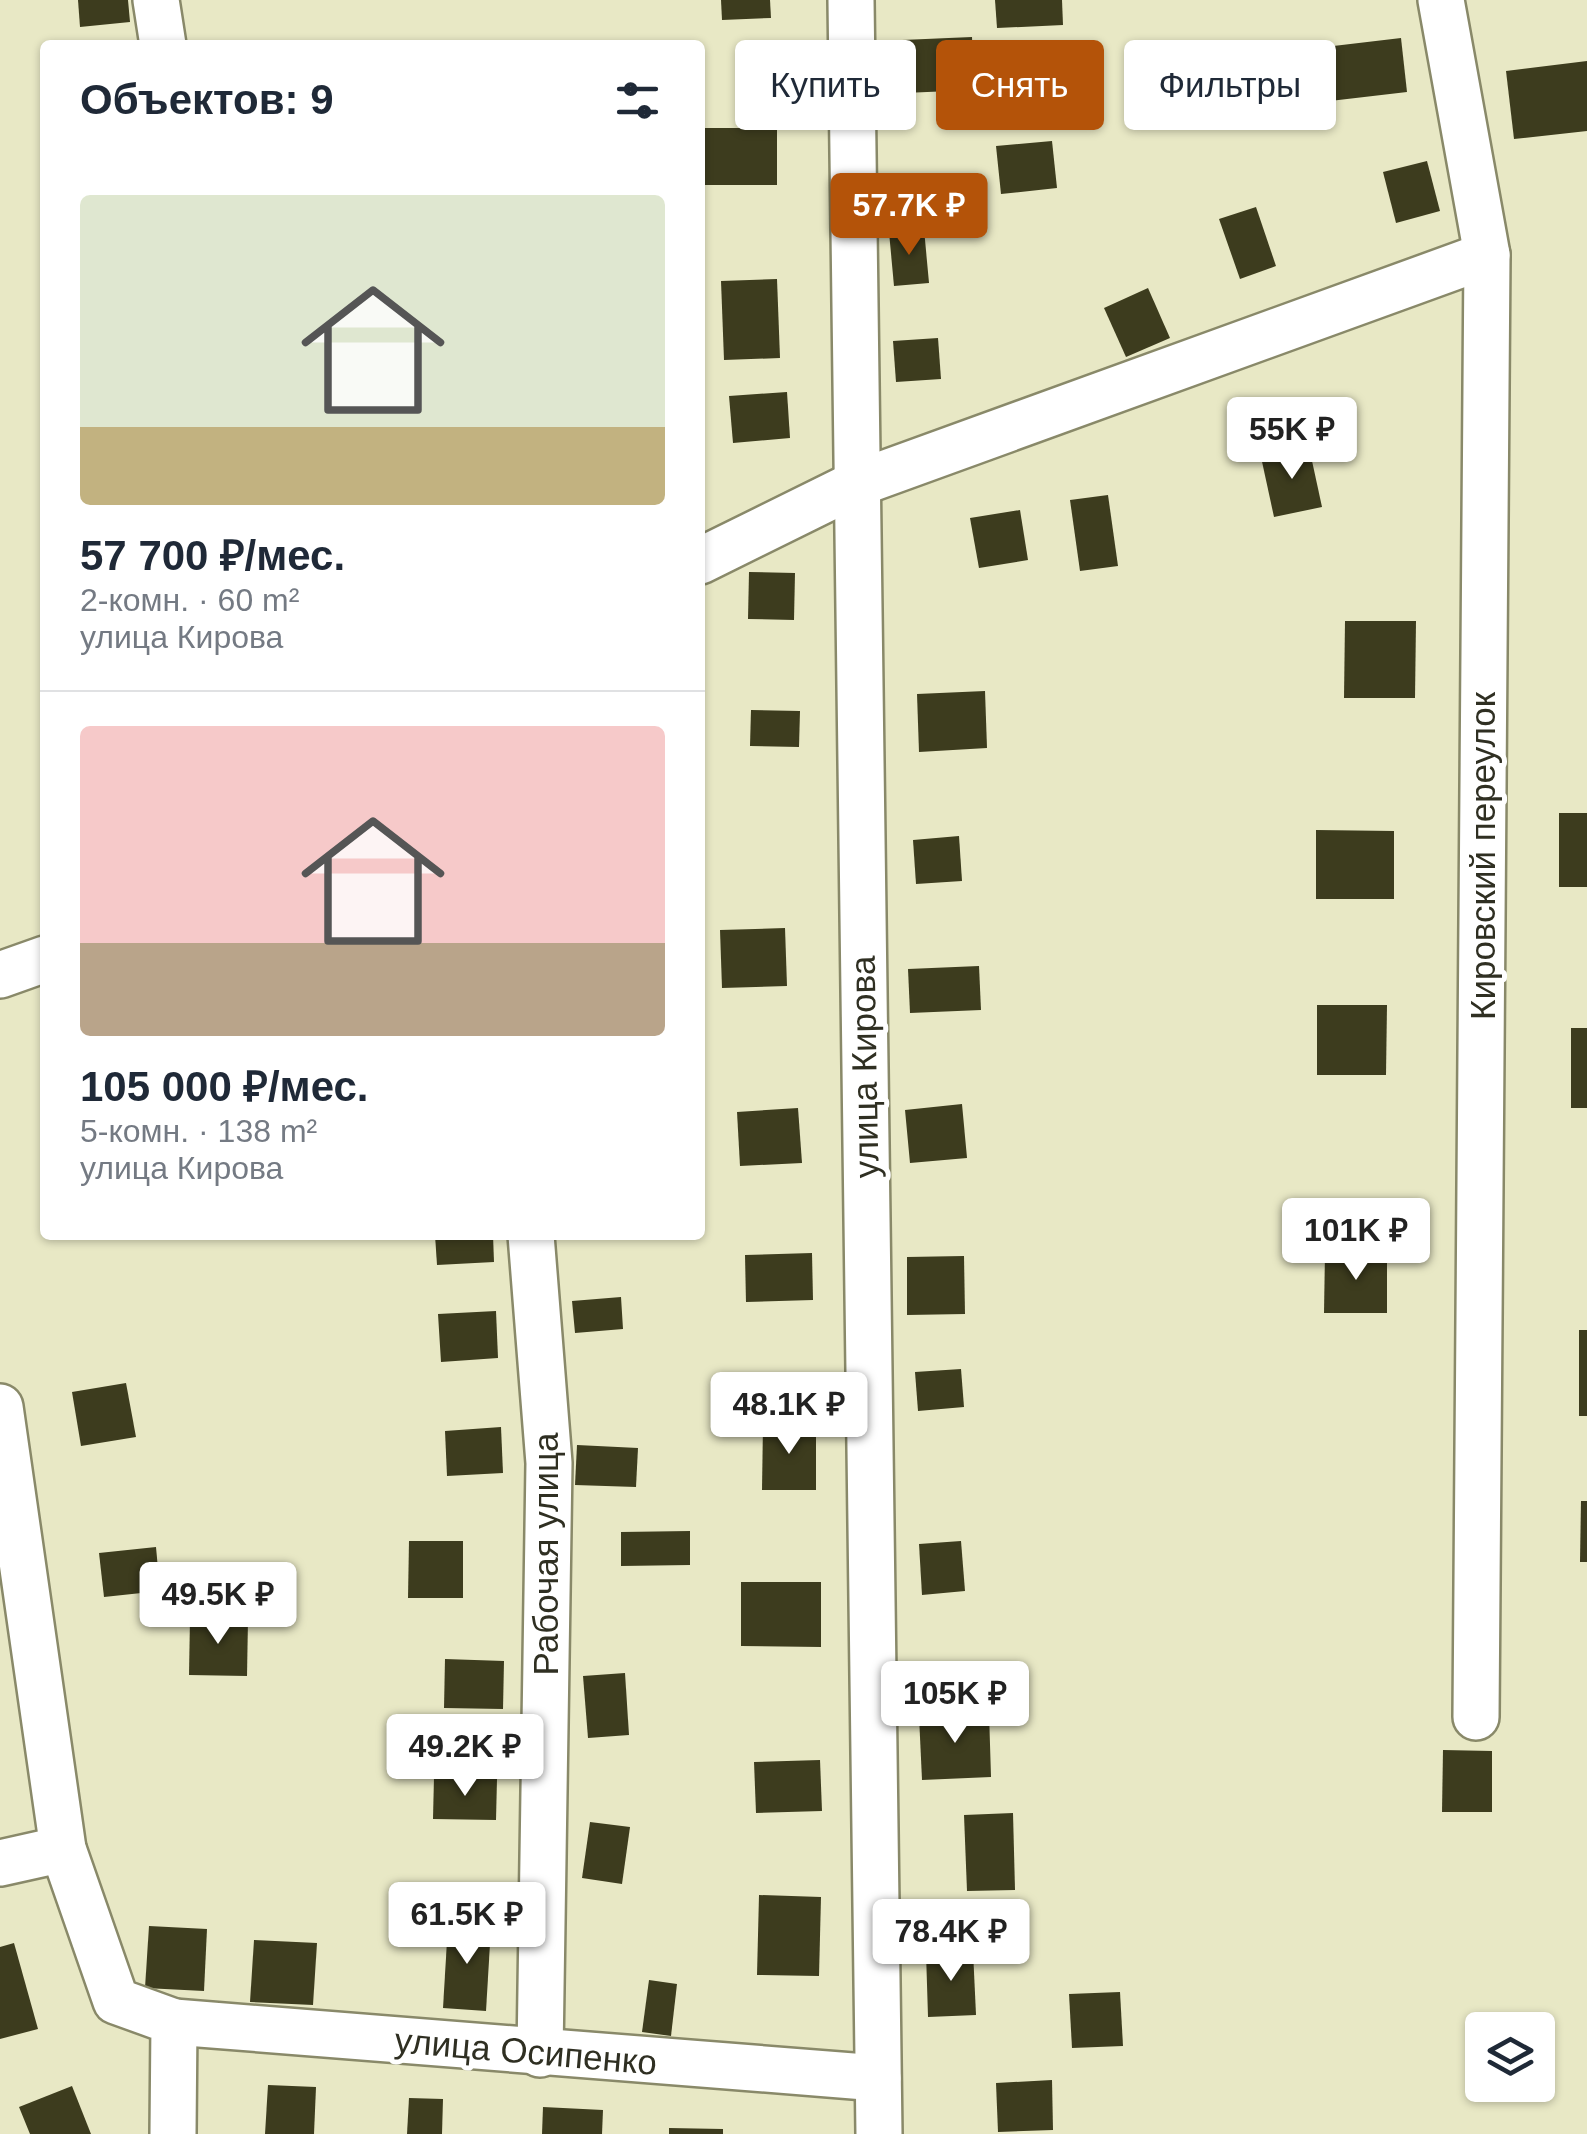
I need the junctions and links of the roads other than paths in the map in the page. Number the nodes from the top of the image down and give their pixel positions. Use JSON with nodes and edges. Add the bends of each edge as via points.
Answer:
{"nodes":[{"id":1,"x":156,"y":0,"type":"edge"},
{"id":2,"x":851,"y":0,"type":"edge"},
{"id":3,"x":1441,"y":0,"type":"edge"},
{"id":4,"x":162,"y":40,"type":"edge"},
{"id":5,"x":1487,"y":255,"type":"junction"},
{"id":6,"x":856,"y":484,"type":"junction"},
{"id":7,"x":705,"y":560,"type":"edge"},
{"id":8,"x":40,"y":962,"type":"edge"},
{"id":9,"x":0,"y":975,"type":"edge"},
{"id":10,"x":531,"y":1240,"type":"edge"},
{"id":11,"x":0,"y":1407,"type":"edge"},
{"id":12,"x":1476,"y":1717,"type":"dead end"},
{"id":13,"x":64,"y":1850,"type":"junction"},
{"id":14,"x":0,"y":1864,"type":"edge"},
{"id":15,"x":174,"y":2022,"type":"junction"},
{"id":16,"x":540,"y":2054,"type":"junction"},
{"id":17,"x":878,"y":2078,"type":"junction"},
{"id":18,"x":173,"y":2134,"type":"edge"},
{"id":19,"x":879,"y":2134,"type":"edge"}],
"edges":[{"from":1,"to":4,"type":"street"},
{"from":2,"to":6,"type":"street","name":"улица Кирова"},
{"from":3,"to":5,"type":"street","name":"Кировский переулок"},
{"from":5,"to":6,"type":"street"},
{"from":5,"to":12,"type":"street","name":"Кировский переулок"},
{"from":6,"to":7,"type":"street"},
{"from":6,"to":17,"type":"street","name":"улица Кирова"},
{"from":8,"to":9,"type":"street"},
{"from":10,"to":16,"type":"street","name":"Рабочая улица","via":[[549,1463]]},
{"from":11,"to":13,"type":"street"},
{"from":13,"to":14,"type":"street"},
{"from":13,"to":15,"type":"street","name":"улица Осипенко","via":[[116,2001]]},
{"from":15,"to":16,"type":"street","name":"улица Осипенко"},
{"from":15,"to":18,"type":"street"},
{"from":16,"to":17,"type":"street","name":"улица Осипенко"},
{"from":17,"to":19,"type":"street","name":"улица Кирова"}]}
